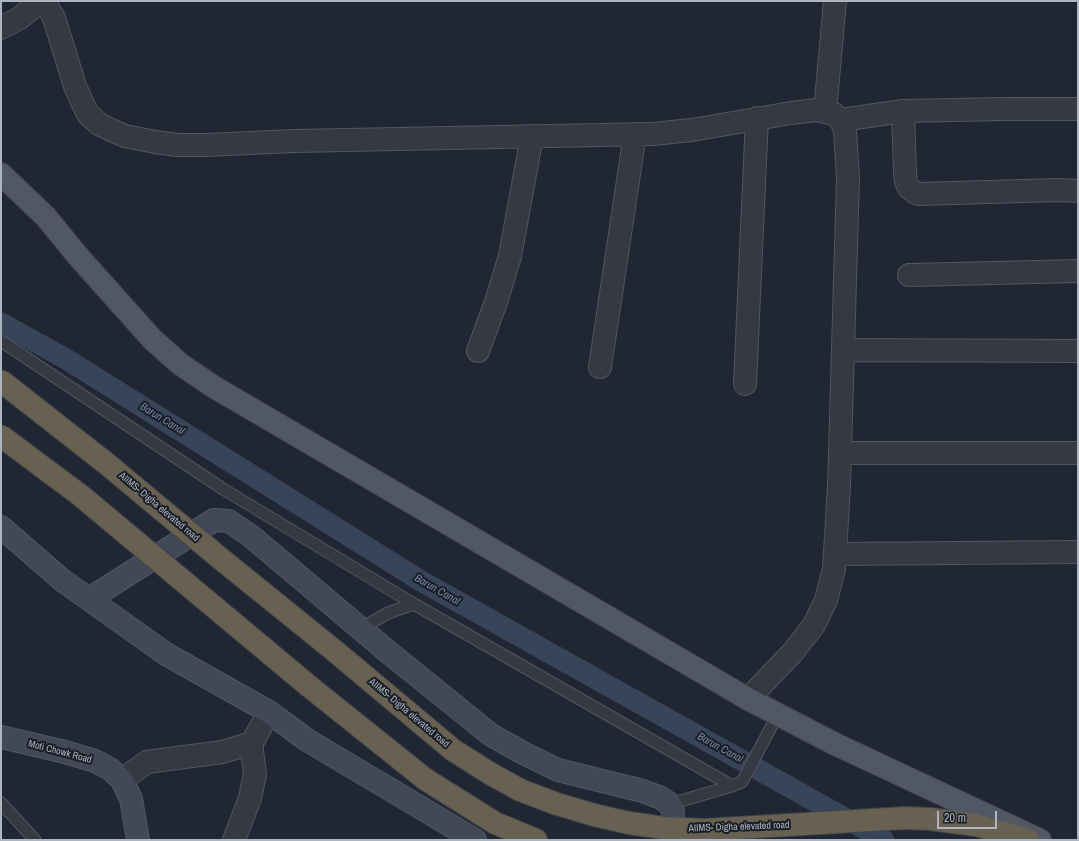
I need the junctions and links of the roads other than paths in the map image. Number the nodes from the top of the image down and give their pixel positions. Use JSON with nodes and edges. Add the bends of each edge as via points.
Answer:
{"nodes":[{"id":1,"x":36,"y":1,"type":"edge"},
{"id":2,"x":44,"y":1,"type":"edge"},
{"id":3,"x":835,"y":1,"type":"edge"},
{"id":4,"x":1,"y":28,"type":"edge"},
{"id":5,"x":1078,"y":109,"type":"edge"},
{"id":6,"x":903,"y":111,"type":"junction"},
{"id":7,"x":833,"y":116,"type":"junction"},
{"id":8,"x":757,"y":118,"type":"junction"},
{"id":9,"x":635,"y":134,"type":"junction"},
{"id":10,"x":532,"y":136,"type":"junction"},
{"id":11,"x":1,"y":174,"type":"edge"},
{"id":12,"x":1078,"y":191,"type":"edge"},
{"id":13,"x":1078,"y":271,"type":"edge"},
{"id":14,"x":909,"y":275,"type":"dead end"},
{"id":15,"x":1,"y":341,"type":"edge"},
{"id":16,"x":843,"y":350,"type":"junction"},
{"id":17,"x":478,"y":351,"type":"dead end"},
{"id":18,"x":1078,"y":351,"type":"edge"},
{"id":19,"x":600,"y":366,"type":"dead end"},
{"id":20,"x":1,"y":381,"type":"edge"},
{"id":21,"x":745,"y":384,"type":"dead end"},
{"id":22,"x":1,"y":436,"type":"edge"},
{"id":23,"x":840,"y":453,"type":"junction"},
{"id":24,"x":1078,"y":453,"type":"edge"},
{"id":25,"x":1,"y":527,"type":"edge"},
{"id":26,"x":1078,"y":552,"type":"edge"},
{"id":27,"x":835,"y":554,"type":"junction"},
{"id":28,"x":89,"y":599,"type":"junction"},
{"id":29,"x":414,"y":604,"type":"junction"},
{"id":30,"x":360,"y":629,"type":"junction"},
{"id":31,"x":748,"y":699,"type":"junction"},
{"id":32,"x":269,"y":712,"type":"junction"},
{"id":33,"x":778,"y":714,"type":"junction"},
{"id":34,"x":1,"y":737,"type":"edge"},
{"id":35,"x":252,"y":743,"type":"junction"},
{"id":36,"x":122,"y":780,"type":"junction"},
{"id":37,"x":737,"y":784,"type":"junction"},
{"id":38,"x":1,"y":803,"type":"edge"},
{"id":39,"x":670,"y":804,"type":"junction"},
{"id":40,"x":674,"y":828,"type":"junction"},
{"id":41,"x":35,"y":840,"type":"edge"},
{"id":42,"x":138,"y":840,"type":"edge"},
{"id":43,"x":234,"y":840,"type":"edge"},
{"id":44,"x":475,"y":840,"type":"edge"},
{"id":45,"x":536,"y":840,"type":"edge"},
{"id":46,"x":1028,"y":840,"type":"edge"},
{"id":47,"x":1040,"y":840,"type":"edge"}],
"edges":[{"from":1,"to":4,"type":"street","via":[[20,18]]},
{"from":2,"to":10,"type":"street","via":[[54,18],[75,86],[88,114],[99,124],[125,136],[170,144],[206,145]]},
{"from":3,"to":7,"type":"street"},
{"from":5,"to":6,"type":"street"},
{"from":6,"to":7,"type":"street"},
{"from":6,"to":12,"type":"street","via":[[906,182],[914,192],[925,194]]},
{"from":7,"to":8,"type":"street","via":[[816,110]]},
{"from":7,"to":16,"type":"street","via":[[846,131],[848,177]]},
{"from":8,"to":9,"type":"street","via":[[692,130]]},
{"from":8,"to":21,"type":"street"},
{"from":9,"to":10,"type":"street"},
{"from":9,"to":19,"type":"street"},
{"from":10,"to":17,"type":"street","via":[[510,256]]},
{"from":11,"to":31,"type":"main road","via":[[46,217],[152,339],[191,372]]},
{"from":13,"to":14,"type":"street"},
{"from":15,"to":29,"type":"lane","via":[[223,488]]},
{"from":16,"to":18,"type":"street"},
{"from":16,"to":23,"type":"street"},
{"from":20,"to":40,"type":"highway","name":"AIIMS- Digha elevated road","bridge":true,"via":[[107,464],[453,750],[520,790],[556,804],[629,823]]},
{"from":22,"to":45,"type":"highway","bridge":true,"via":[[80,495],[425,779],[495,823]]},
{"from":23,"to":24,"type":"street"},
{"from":23,"to":27,"type":"street"},
{"from":25,"to":28,"type":"street","via":[[62,580]]},
{"from":26,"to":27,"type":"street"},
{"from":27,"to":31,"type":"street","via":[[826,600],[814,625],[793,652]]},
{"from":28,"to":30,"type":"street","via":[[214,520],[229,521],[252,537]]},
{"from":28,"to":32,"type":"street","via":[[166,654]]},
{"from":29,"to":30,"type":"lane","via":[[388,613]]},
{"from":29,"to":37,"type":"lane"},
{"from":30,"to":39,"type":"street","via":[[491,735],[558,770],[643,791]]},
{"from":31,"to":33,"type":"main road"},
{"from":32,"to":35,"type":"street"},
{"from":32,"to":44,"type":"street","via":[[307,740]]},
{"from":33,"to":37,"type":"lane"},
{"from":33,"to":47,"type":"main road","via":[[835,744]]},
{"from":34,"to":36,"type":"street","name":"Moti Chowk Road","via":[[95,761],[110,769]]},
{"from":35,"to":36,"type":"street","via":[[222,752],[147,762]]},
{"from":35,"to":43,"type":"street","via":[[254,774],[250,798]]},
{"from":36,"to":42,"type":"street","name":"Moti Chowk Road","via":[[131,799]]},
{"from":37,"to":39,"type":"lane"},
{"from":38,"to":41,"type":"lane"},
{"from":39,"to":40,"type":"street"},
{"from":40,"to":46,"type":"highway","name":"AIIMS- Digha elevated road","via":[[704,830],[930,818],[976,825]]}]}
